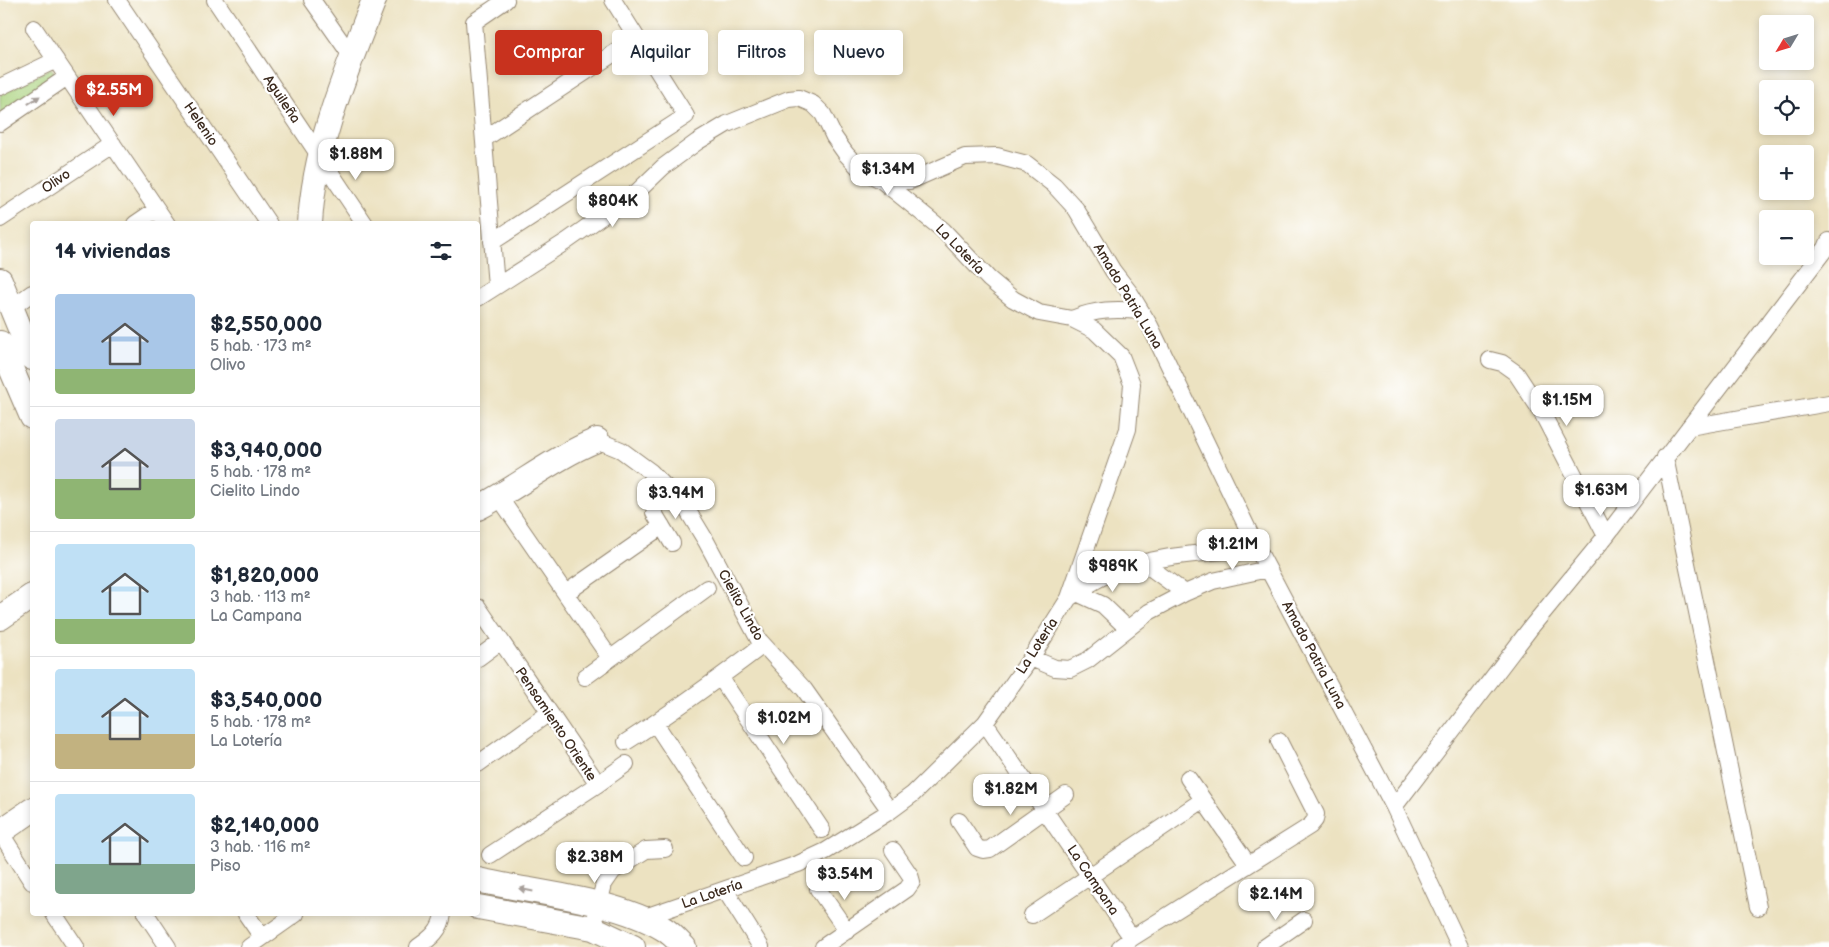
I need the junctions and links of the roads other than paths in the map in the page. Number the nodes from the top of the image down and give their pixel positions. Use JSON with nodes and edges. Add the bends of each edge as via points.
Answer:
{"nodes":[{"id":1,"x":117,"y":0,"type":"edge"},
{"id":2,"x":215,"y":0,"type":"edge"},
{"id":3,"x":312,"y":0,"type":"edge"},
{"id":4,"x":374,"y":0,"type":"edge"},
{"id":5,"x":506,"y":0,"type":"edge"},
{"id":6,"x":613,"y":0,"type":"edge"},
{"id":7,"x":34,"y":28,"type":"dead end"},
{"id":8,"x":632,"y":30,"type":"edge"},
{"id":9,"x":612,"y":55,"type":"edge"},
{"id":10,"x":352,"y":57,"type":"junction"},
{"id":11,"x":56,"y":60,"type":"junction"},
{"id":12,"x":660,"y":75,"type":"edge"},
{"id":13,"x":68,"y":77,"type":"junction"},
{"id":14,"x":0,"y":87,"type":"edge"},
{"id":15,"x":0,"y":123,"type":"edge"},
{"id":16,"x":484,"y":139,"type":"junction"},
{"id":17,"x":113,"y":144,"type":"junction"},
{"id":18,"x":320,"y":156,"type":"junction"},
{"id":19,"x":881,"y":180,"type":"junction"},
{"id":20,"x":157,"y":209,"type":"junction"},
{"id":21,"x":0,"y":219,"type":"edge"},
{"id":22,"x":140,"y":221,"type":"edge"},
{"id":23,"x":166,"y":221,"type":"edge"},
{"id":24,"x":267,"y":221,"type":"edge"},
{"id":25,"x":310,"y":221,"type":"edge"},
{"id":26,"x":363,"y":221,"type":"edge"},
{"id":27,"x":1829,"y":241,"type":"edge"},
{"id":28,"x":492,"y":242,"type":"junction"},
{"id":29,"x":0,"y":280,"type":"edge"},
{"id":30,"x":496,"y":286,"type":"junction"},
{"id":31,"x":30,"y":294,"type":"edge"},
{"id":32,"x":480,"y":297,"type":"edge"},
{"id":33,"x":12,"y":308,"type":"junction"},
{"id":34,"x":1140,"y":311,"type":"junction"},
{"id":35,"x":1072,"y":319,"type":"junction"},
{"id":36,"x":0,"y":343,"type":"edge"},
{"id":37,"x":30,"y":353,"type":"edge"},
{"id":38,"x":1490,"y":360,"type":"dead end"},
{"id":39,"x":1829,"y":403,"type":"edge"},
{"id":40,"x":30,"y":412,"type":"edge"},
{"id":41,"x":1689,"y":427,"type":"junction"},
{"id":42,"x":596,"y":440,"type":"joint"},
{"id":43,"x":1665,"y":457,"type":"junction"},
{"id":44,"x":488,"y":494,"type":"edge"},
{"id":45,"x":480,"y":505,"type":"edge"},
{"id":46,"x":1606,"y":536,"type":"junction"},
{"id":47,"x":672,"y":543,"type":"dead end"},
{"id":48,"x":1257,"y":548,"type":"junction"},
{"id":49,"x":1224,"y":551,"type":"junction"},
{"id":50,"x":1144,"y":563,"type":"junction"},
{"id":51,"x":1268,"y":569,"type":"junction"},
{"id":52,"x":1213,"y":580,"type":"junction"},
{"id":53,"x":707,"y":588,"type":"dead end"},
{"id":54,"x":566,"y":592,"type":"junction"},
{"id":55,"x":1185,"y":593,"type":"junction"},
{"id":56,"x":1073,"y":595,"type":"junction"},
{"id":57,"x":30,"y":597,"type":"edge"},
{"id":58,"x":480,"y":609,"type":"edge"},
{"id":59,"x":0,"y":618,"type":"edge"},
{"id":60,"x":1127,"y":628,"type":"junction"},
{"id":61,"x":501,"y":642,"type":"junction"},
{"id":62,"x":763,"y":645,"type":"junction"},
{"id":63,"x":480,"y":657,"type":"edge"},
{"id":64,"x":610,"y":658,"type":"junction"},
{"id":65,"x":1031,"y":658,"type":"junction"},
{"id":66,"x":585,"y":676,"type":"dead end"},
{"id":67,"x":720,"y":677,"type":"junction"},
{"id":68,"x":549,"y":713,"type":"junction"},
{"id":69,"x":655,"y":723,"type":"junction"},
{"id":70,"x":985,"y":723,"type":"junction"},
{"id":71,"x":1279,"y":741,"type":"dead end"},
{"id":72,"x":626,"y":742,"type":"dead end"},
{"id":73,"x":480,"y":763,"type":"edge"},
{"id":74,"x":626,"y":764,"type":"dead end"},
{"id":75,"x":1188,"y":778,"type":"dead end"},
{"id":76,"x":598,"y":784,"type":"junction"},
{"id":77,"x":1066,"y":795,"type":"dead end"},
{"id":78,"x":1203,"y":800,"type":"junction"},
{"id":79,"x":1394,"y":807,"type":"junction"},
{"id":80,"x":30,"y":811,"type":"edge"},
{"id":81,"x":890,"y":811,"type":"junction"},
{"id":82,"x":1046,"y":811,"type":"junction"},
{"id":83,"x":958,"y":821,"type":"dead end"},
{"id":84,"x":822,"y":830,"type":"dead end"},
{"id":85,"x":0,"y":832,"type":"edge"},
{"id":86,"x":665,"y":849,"type":"dead end"},
{"id":87,"x":892,"y":850,"type":"dead end"},
{"id":88,"x":490,"y":855,"type":"dead end"},
{"id":89,"x":744,"y":858,"type":"dead end"},
{"id":90,"x":1248,"y":864,"type":"junction"},
{"id":91,"x":1090,"y":875,"type":"junction"},
{"id":92,"x":30,"y":879,"type":"edge"},
{"id":93,"x":480,"y":880,"type":"edge"},
{"id":94,"x":818,"y":889,"type":"dead end"},
{"id":95,"x":724,"y":890,"type":"junction"},
{"id":96,"x":600,"y":904,"type":"junction"},
{"id":97,"x":480,"y":907,"type":"edge"},
{"id":98,"x":1758,"y":907,"type":"dead end"},
{"id":99,"x":1032,"y":915,"type":"dead end"},
{"id":100,"x":55,"y":916,"type":"edge"},
{"id":101,"x":147,"y":916,"type":"edge"},
{"id":102,"x":247,"y":916,"type":"edge"},
{"id":103,"x":293,"y":916,"type":"edge"},
{"id":104,"x":443,"y":916,"type":"edge"},
{"id":105,"x":642,"y":918,"type":"junction"},
{"id":106,"x":1304,"y":920,"type":"dead end"},
{"id":107,"x":593,"y":928,"type":"junction"},
{"id":108,"x":847,"y":930,"type":"junction"},
{"id":109,"x":262,"y":937,"type":"junction"},
{"id":110,"x":1126,"y":942,"type":"edge"},
{"id":111,"x":76,"y":947,"type":"edge"},
{"id":112,"x":168,"y":947,"type":"edge"},
{"id":113,"x":249,"y":947,"type":"edge"},
{"id":114,"x":418,"y":947,"type":"edge"},
{"id":115,"x":633,"y":947,"type":"edge"},
{"id":116,"x":684,"y":947,"type":"edge"},
{"id":117,"x":761,"y":947,"type":"edge"},
{"id":118,"x":823,"y":947,"type":"edge"},
{"id":119,"x":1265,"y":947,"type":"edge"},
{"id":120,"x":1460,"y":947,"type":"edge"}],
"edges":[{"from":1,"to":24,"type":"street","name":"Helenio"},
{"from":2,"to":18,"type":"street","name":"Aguileña"},
{"from":3,"to":10,"type":"street"},
{"from":4,"to":10,"type":"street"},
{"from":5,"to":16,"type":"street","via":[[474,22]]},
{"from":6,"to":8,"type":"street"},
{"from":7,"to":11,"type":"street"},
{"from":9,"to":16,"type":"street"},
{"from":10,"to":18,"type":"street"},
{"from":11,"to":13,"type":"street"},
{"from":11,"to":14,"type":"street"},
{"from":12,"to":28,"type":"street","via":[[686,116]]},
{"from":15,"to":13,"type":"street","one_way":true},
{"from":13,"to":17,"type":"street"},
{"from":16,"to":28,"type":"street"},
{"from":17,"to":20,"type":"street"},
{"from":17,"to":21,"type":"street","name":"Olivo"},
{"from":18,"to":25,"type":"street"},
{"from":18,"to":26,"type":"street","name":"Aguileña"},
{"from":19,"to":30,"type":"street","name":"La Lotería","via":[[861,170],[846,154],[823,114],[813,104],[799,98],[789,99],[726,124],[697,142],[638,191]]},
{"from":19,"to":34,"type":"street","name":"Amado Patria Luna","via":[[910,181],[965,157],[997,156],[1027,164],[1054,185],[1076,209]]},
{"from":19,"to":35,"type":"street","name":"La Lotería","via":[[943,230],[989,279],[1014,299],[1039,313]]},
{"from":20,"to":22,"type":"street"},
{"from":20,"to":23,"type":"street"},
{"from":27,"to":41,"type":"street"},
{"from":28,"to":30,"type":"street"},
{"from":29,"to":33,"type":"street"},
{"from":30,"to":32,"type":"street","name":"La Lotería"},
{"from":31,"to":33,"type":"street"},
{"from":33,"to":37,"type":"street"},
{"from":34,"to":35,"type":"street","via":[[1108,309]]},
{"from":34,"to":48,"type":"street","name":"Amado Patria Luna"},
{"from":35,"to":56,"type":"street","name":"La Lotería","via":[[1094,330],[1121,356],[1132,384],[1128,430]]},
{"from":36,"to":40,"type":"street"},
{"from":38,"to":46,"type":"street","via":[[1502,363],[1516,373],[1541,411]]},
{"from":39,"to":41,"type":"street"},
{"from":41,"to":43,"type":"street"},
{"from":42,"to":44,"type":"street"},
{"from":42,"to":62,"type":"street","name":"Cielito Lindo","via":[[621,450],[652,472],[686,508]]},
{"from":43,"to":46,"type":"street"},
{"from":43,"to":98,"type":"street"},
{"from":44,"to":45,"type":"street"},
{"from":44,"to":54,"type":"street"},
{"from":46,"to":79,"type":"street","via":[[1532,626]]},
{"from":47,"to":54,"type":"street","via":[[658,519]]},
{"from":48,"to":49,"type":"street"},
{"from":48,"to":51,"type":"street","name":"Amado Patria Luna"},
{"from":49,"to":50,"type":"street"},
{"from":49,"to":52,"type":"street"},
{"from":50,"to":55,"type":"street"},
{"from":50,"to":56,"type":"street","via":[[1096,580]]},
{"from":51,"to":52,"type":"street"},
{"from":51,"to":79,"type":"street","name":"Amado Patria Luna"},
{"from":52,"to":55,"type":"street"},
{"from":53,"to":64,"type":"street"},
{"from":54,"to":64,"type":"street"},
{"from":55,"to":60,"type":"street"},
{"from":56,"to":60,"type":"street","via":[[1103,605]]},
{"from":56,"to":65,"type":"street","name":"La Lotería"},
{"from":57,"to":59,"type":"street"},
{"from":58,"to":61,"type":"street","name":"Pensamiento Oriente"},
{"from":60,"to":65,"type":"street","via":[[1088,660],[1070,669],[1055,668]]},
{"from":61,"to":63,"type":"street"},
{"from":61,"to":68,"type":"street","name":"Pensamiento Oriente"},
{"from":62,"to":67,"type":"street"},
{"from":62,"to":81,"type":"street","name":"Cielito Lindo","via":[[804,689]]},
{"from":64,"to":66,"type":"street"},
{"from":65,"to":70,"type":"street","name":"La Lotería"},
{"from":67,"to":69,"type":"street"},
{"from":67,"to":84,"type":"street"},
{"from":68,"to":73,"type":"street"},
{"from":68,"to":76,"type":"street","name":"Pensamiento Oriente"},
{"from":69,"to":72,"type":"street"},
{"from":69,"to":89,"type":"street"},
{"from":70,"to":81,"type":"street","name":"La Lotería","via":[[913,794]]},
{"from":70,"to":82,"type":"street","name":"La Campana"},
{"from":71,"to":90,"type":"street","via":[[1316,814],[1315,820]]},
{"from":74,"to":76,"type":"street"},
{"from":75,"to":78,"type":"street"},
{"from":76,"to":88,"type":"street","name":"Pensamiento Oriente"},
{"from":77,"to":82,"type":"street"},
{"from":78,"to":90,"type":"street"},
{"from":78,"to":91,"type":"street"},
{"from":79,"to":120,"type":"street","name":"Amado Patria Luna"},
{"from":80,"to":85,"type":"street"},
{"from":81,"to":95,"type":"street","name":"La Lotería","via":[[826,851]]},
{"from":82,"to":83,"type":"street","via":[[990,849],[983,850]]},
{"from":82,"to":91,"type":"street","name":"La Campana"},
{"from":85,"to":92,"type":"street"},
{"from":86,"to":96,"type":"street","via":[[646,850],[613,871],[604,884]]},
{"from":87,"to":108,"type":"street","via":[[910,874],[912,882],[907,889]]},
{"from":90,"to":110,"type":"street"},
{"from":91,"to":99,"type":"street"},
{"from":91,"to":110,"type":"street","name":"La Campana"},
{"from":96,"to":93,"type":"street","one_way":true},
{"from":94,"to":108,"type":"street"},
{"from":95,"to":105,"type":"street","name":"La Lotería"},
{"from":95,"to":117,"type":"street"},
{"from":96,"to":105,"type":"street"},
{"from":96,"to":107,"type":"street"},
{"from":97,"to":107,"type":"street"},
{"from":100,"to":111,"type":"street"},
{"from":101,"to":112,"type":"street"},
{"from":102,"to":109,"type":"street"},
{"from":103,"to":109,"type":"street"},
{"from":104,"to":114,"type":"street","via":[[437,932]]},
{"from":105,"to":116,"type":"street","via":[[665,930]]},
{"from":106,"to":119,"type":"street"},
{"from":107,"to":115,"type":"street"},
{"from":108,"to":118,"type":"street"},
{"from":109,"to":113,"type":"street"}]}
